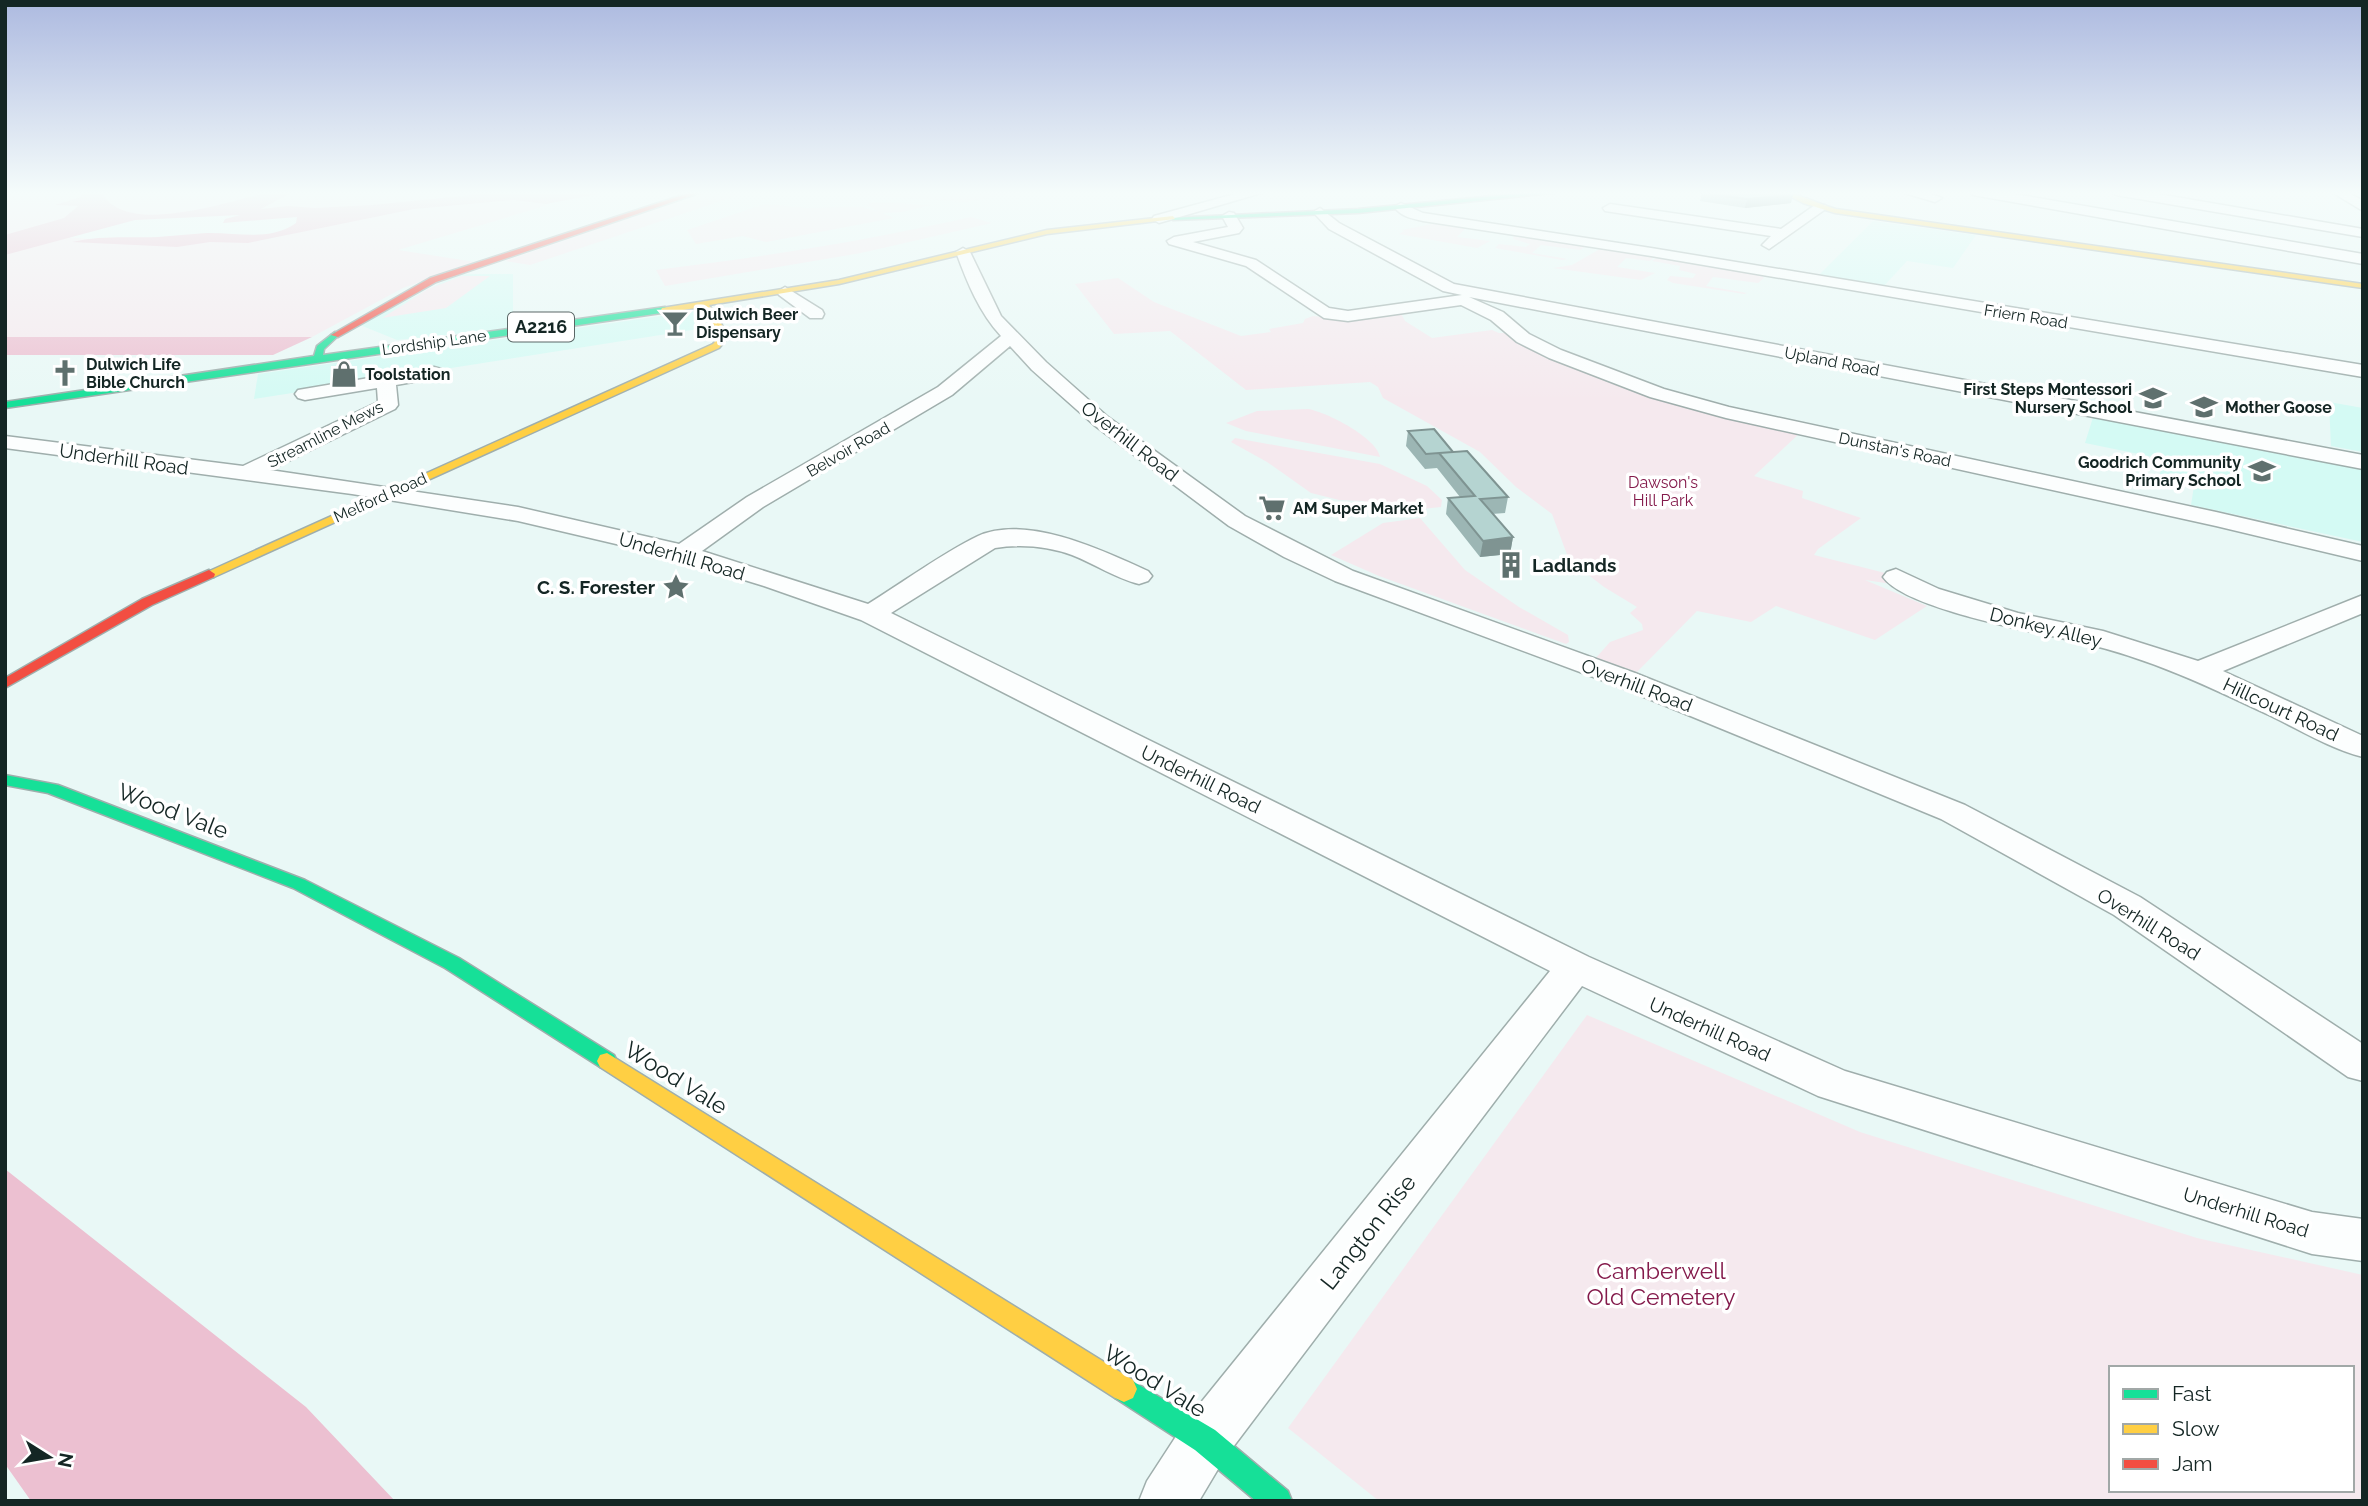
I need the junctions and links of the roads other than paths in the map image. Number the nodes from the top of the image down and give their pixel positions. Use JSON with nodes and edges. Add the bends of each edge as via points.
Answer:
{"nodes":[{"id":1,"x":487,"y":261,"type":"edge"},
{"id":2,"x":925,"y":261,"type":"edge"},
{"id":3,"x":967,"y":261,"type":"edge"},
{"id":4,"x":1245,"y":261,"type":"edge"},
{"id":5,"x":1397,"y":261,"type":"edge"},
{"id":6,"x":1704,"y":261,"type":"edge"},
{"id":7,"x":1748,"y":261,"type":"edge"},
{"id":8,"x":2191,"y":261,"type":"edge"},
{"id":9,"x":1740,"y":267,"type":"junction"},
{"id":10,"x":2363,"y":286,"type":"edge"},
{"id":11,"x":785,"y":292,"type":"junction"},
{"id":12,"x":1456,"y":294,"type":"junction"},
{"id":13,"x":705,"y":306,"type":"junction"},
{"id":14,"x":816,"y":314,"type":"dead end"},
{"id":15,"x":1011,"y":337,"type":"junction"},
{"id":16,"x":318,"y":358,"type":"junction"},
{"id":17,"x":2363,"y":371,"type":"edge"},
{"id":18,"x":435,"y":373,"type":"dead end"},
{"id":19,"x":386,"y":382,"type":"junction"},
{"id":20,"x":305,"y":394,"type":"dead end"},
{"id":21,"x":5,"y":405,"type":"edge"},
{"id":22,"x":5,"y":442,"type":"edge"},
{"id":23,"x":2363,"y":462,"type":"edge"},
{"id":24,"x":242,"y":475,"type":"junction"},
{"id":25,"x":387,"y":493,"type":"junction"},
{"id":26,"x":681,"y":554,"type":"junction"},
{"id":27,"x":2363,"y":554,"type":"edge"},
{"id":28,"x":1139,"y":576,"type":"dead end"},
{"id":29,"x":1896,"y":577,"type":"dead end"},
{"id":30,"x":2363,"y":603,"type":"edge"},
{"id":31,"x":871,"y":614,"type":"junction"},
{"id":32,"x":2199,"y":671,"type":"junction"},
{"id":33,"x":5,"y":684,"type":"edge"},
{"id":34,"x":2363,"y":748,"type":"edge"},
{"id":35,"x":5,"y":780,"type":"edge"},
{"id":36,"x":1575,"y":967,"type":"junction"},
{"id":37,"x":2363,"y":1065,"type":"edge"},
{"id":38,"x":2363,"y":1240,"type":"edge"},
{"id":39,"x":1205,"y":1440,"type":"junction"},
{"id":40,"x":1167,"y":1501,"type":"edge"},
{"id":41,"x":1278,"y":1501,"type":"edge"}],
"edges":[{"from":1,"to":16,"type":"main road","via":[[433,279],[330,338]]},
{"from":2,"to":11,"type":"main road","name":"Lordship Lane","number":"A2216"},
{"from":3,"to":15,"type":"street","name":"Overhill Road","via":[[994,318]]},
{"from":4,"to":12,"type":"street","via":[[1334,316]]},
{"from":5,"to":12,"type":"street","name":"Upland Road"},
{"from":6,"to":9,"type":"street","name":"Friern Road"},
{"from":7,"to":9,"type":"street"},
{"from":8,"to":10,"type":"main road"},
{"from":9,"to":17,"type":"street","name":"Friern Road"},
{"from":11,"to":13,"type":"main road","name":"Lordship Lane","number":"A2216"},
{"from":11,"to":14,"type":"street"},
{"from":12,"to":23,"type":"street","name":"Upland Road"},
{"from":12,"to":27,"type":"street","name":"Dunstan's Road","via":[[1555,355],[1657,393]]},
{"from":13,"to":16,"type":"main road","name":"Lordship Lane","number":"A2216"},
{"from":13,"to":25,"type":"main road","name":"Melford Road","via":[[725,336],[716,346]]},
{"from":15,"to":26,"type":"street","name":"Belvoir Road","via":[[948,389],[755,502]]},
{"from":15,"to":37,"type":"street","name":"Overhill Road","via":[[1101,421],[1237,521],[1293,552],[1344,576],[1625,679],[1953,812],[2127,906]]},
{"from":16,"to":21,"type":"main road","name":"Lordship Lane"},
{"from":18,"to":19,"type":"street","name":"Streamline Mews"},
{"from":19,"to":20,"type":"street","name":"Streamline Mews"},
{"from":19,"to":24,"type":"street","name":"Streamline Mews","via":[[388,405]]},
{"from":22,"to":24,"type":"street","name":"Underhill Road"},
{"from":24,"to":25,"type":"street","name":"Underhill Road"},
{"from":25,"to":26,"type":"street","name":"Underhill Road","via":[[576,527]]},
{"from":25,"to":33,"type":"main road","name":"Melford Road","via":[[147,601]]},
{"from":26,"to":31,"type":"street","name":"Underhill Road"},
{"from":28,"to":31,"type":"street","via":[[1079,549],[1043,540],[988,541]]},
{"from":29,"to":32,"type":"street","name":"Donkey Alley","via":[[1930,595],[2093,637]]},
{"from":30,"to":32,"type":"street"},
{"from":31,"to":36,"type":"street","name":"Underhill Road"},
{"from":32,"to":34,"type":"street","name":"Hillcourt Road"},
{"from":35,"to":39,"type":"main road","name":"Wood Vale","via":[[52,789],[299,884],[452,963]]},
{"from":36,"to":38,"type":"street","name":"Underhill Road","via":[[1833,1084],[2312,1233]]},
{"from":36,"to":39,"type":"street","name":"Langton Rise"},
{"from":39,"to":40,"type":"street","name":"Langton Rise"},
{"from":39,"to":41,"type":"main road","name":"Wood Vale"}]}
